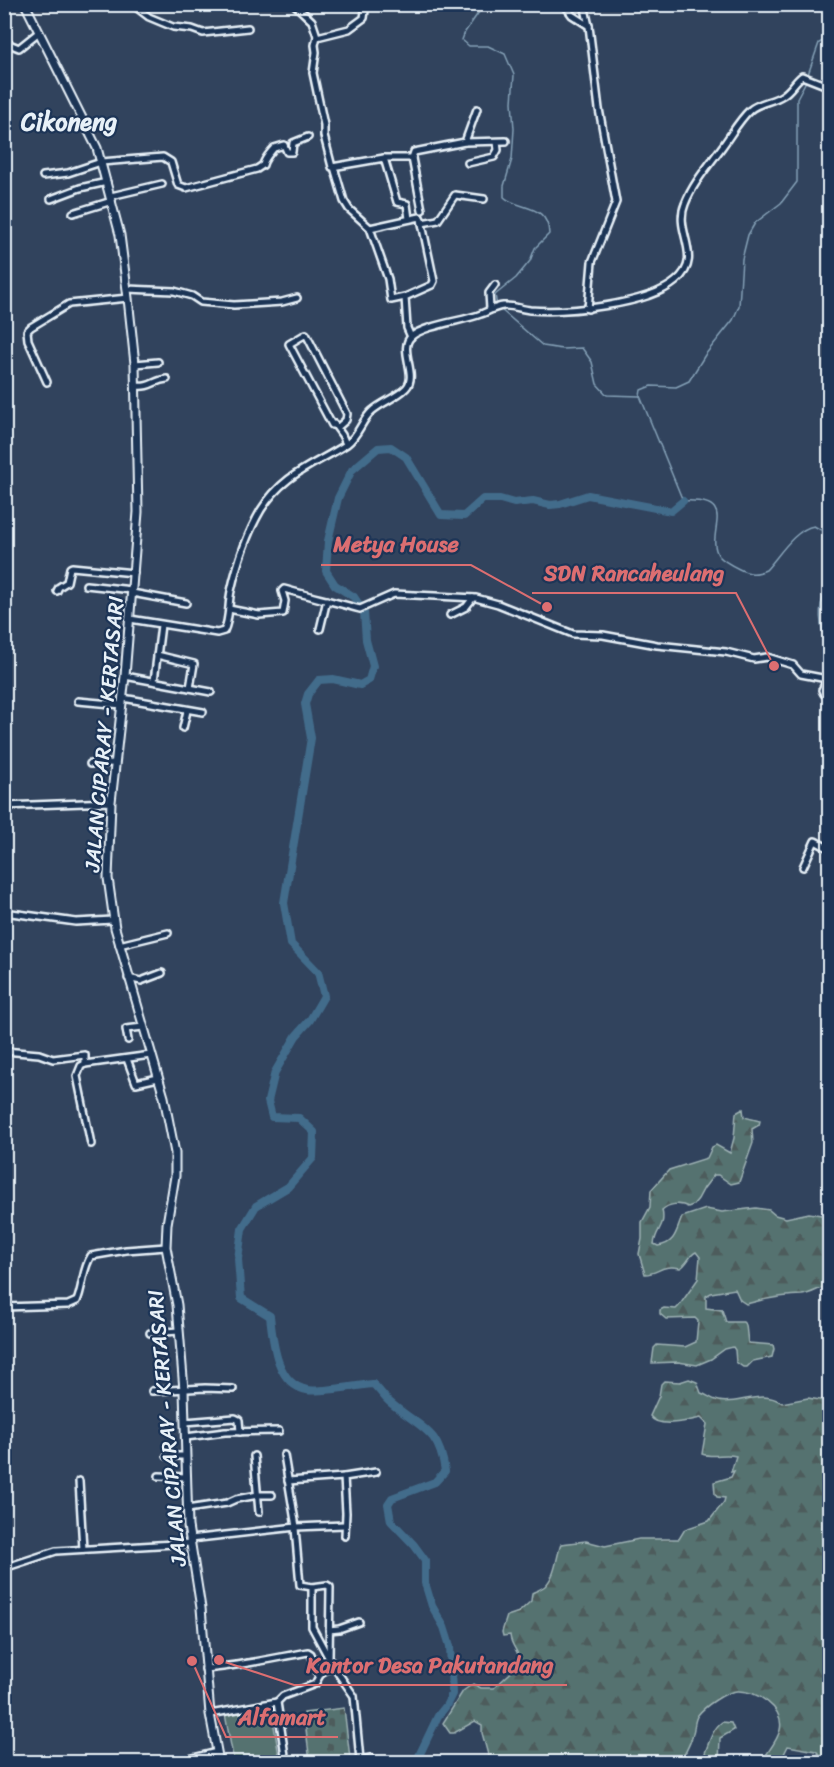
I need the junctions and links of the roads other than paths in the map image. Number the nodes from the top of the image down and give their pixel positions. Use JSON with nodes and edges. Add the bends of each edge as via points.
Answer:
{"nodes":[{"id":1,"x":26,"y":4,"type":"edge"},
{"id":2,"x":132,"y":4,"type":"edge"},
{"id":3,"x":294,"y":4,"type":"edge"},
{"id":4,"x":366,"y":4,"type":"edge"},
{"id":5,"x":564,"y":4,"type":"edge"},
{"id":6,"x":584,"y":4,"type":"edge"},
{"id":7,"x":589,"y":26,"type":"junction"},
{"id":8,"x":248,"y":28,"type":"dead end"},
{"id":9,"x":39,"y":32,"type":"junction"},
{"id":10,"x":317,"y":37,"type":"junction"},
{"id":11,"x":4,"y":42,"type":"edge"},
{"id":12,"x":830,"y":87,"type":"edge"},
{"id":13,"x":477,"y":109,"type":"dead end"},
{"id":14,"x":308,"y":137,"type":"dead end"},
{"id":15,"x":498,"y":141,"type":"junction"},
{"id":16,"x":506,"y":141,"type":"dead end"},
{"id":17,"x":465,"y":142,"type":"junction"},
{"id":18,"x":384,"y":158,"type":"junction"},
{"id":19,"x":412,"y":158,"type":"junction"},
{"id":20,"x":101,"y":162,"type":"junction"},
{"id":21,"x":468,"y":163,"type":"dead end"},
{"id":22,"x":334,"y":167,"type":"junction"},
{"id":23,"x":43,"y":176,"type":"dead end"},
{"id":24,"x":107,"y":182,"type":"junction"},
{"id":25,"x":162,"y":184,"type":"dead end"},
{"id":26,"x":51,"y":199,"type":"dead end"},
{"id":27,"x":111,"y":199,"type":"junction"},
{"id":28,"x":483,"y":199,"type":"dead end"},
{"id":29,"x":422,"y":210,"type":"dead end"},
{"id":30,"x":73,"y":213,"type":"dead end"},
{"id":31,"x":410,"y":219,"type":"junction"},
{"id":32,"x":422,"y":223,"type":"junction"},
{"id":33,"x":370,"y":228,"type":"junction"},
{"id":34,"x":495,"y":285,"type":"dead end"},
{"id":35,"x":127,"y":289,"type":"junction"},
{"id":36,"x":405,"y":297,"type":"junction"},
{"id":37,"x":128,"y":298,"type":"junction"},
{"id":38,"x":297,"y":298,"type":"dead end"},
{"id":39,"x":492,"y":309,"type":"junction"},
{"id":40,"x":588,"y":309,"type":"junction"},
{"id":41,"x":411,"y":337,"type":"junction"},
{"id":42,"x":158,"y":362,"type":"dead end"},
{"id":43,"x":135,"y":364,"type":"junction"},
{"id":44,"x":167,"y":379,"type":"dead end"},
{"id":45,"x":47,"y":382,"type":"dead end"},
{"id":46,"x":136,"y":386,"type":"junction"},
{"id":47,"x":337,"y":428,"type":"junction"},
{"id":48,"x":346,"y":444,"type":"junction"},
{"id":49,"x":134,"y":573,"type":"junction"},
{"id":50,"x":86,"y":585,"type":"dead end"},
{"id":51,"x":57,"y":591,"type":"dead end"},
{"id":52,"x":132,"y":591,"type":"junction"},
{"id":53,"x":473,"y":598,"type":"junction"},
{"id":54,"x":327,"y":600,"type":"junction"},
{"id":55,"x":186,"y":603,"type":"dead end"},
{"id":56,"x":229,"y":609,"type":"junction"},
{"id":57,"x":450,"y":615,"type":"dead end"},
{"id":58,"x":130,"y":620,"type":"junction"},
{"id":59,"x":161,"y":625,"type":"junction"},
{"id":60,"x":320,"y":629,"type":"dead end"},
{"id":61,"x":157,"y":655,"type":"junction"},
{"id":62,"x":125,"y":676,"type":"junction"},
{"id":63,"x":828,"y":676,"type":"edge"},
{"id":64,"x":154,"y":681,"type":"junction"},
{"id":65,"x":190,"y":688,"type":"junction"},
{"id":66,"x":211,"y":692,"type":"dead end"},
{"id":67,"x":830,"y":694,"type":"edge"},
{"id":68,"x":78,"y":701,"type":"dead end"},
{"id":69,"x":122,"y":702,"type":"junction"},
{"id":70,"x":187,"y":711,"type":"junction"},
{"id":71,"x":203,"y":712,"type":"dead end"},
{"id":72,"x":183,"y":728,"type":"dead end"},
{"id":73,"x":116,"y":764,"type":"junction"},
{"id":74,"x":90,"y":765,"type":"dead end"},
{"id":75,"x":111,"y":802,"type":"junction"},
{"id":76,"x":4,"y":806,"type":"edge"},
{"id":77,"x":830,"y":849,"type":"edge"},
{"id":78,"x":803,"y":867,"type":"dead end"},
{"id":79,"x":4,"y":912,"type":"edge"},
{"id":80,"x":113,"y":920,"type":"junction"},
{"id":81,"x":168,"y":933,"type":"dead end"},
{"id":82,"x":119,"y":945,"type":"junction"},
{"id":83,"x":162,"y":973,"type":"dead end"},
{"id":84,"x":128,"y":978,"type":"junction"},
{"id":85,"x":143,"y":1027,"type":"junction"},
{"id":86,"x":128,"y":1040,"type":"dead end"},
{"id":87,"x":4,"y":1051,"type":"edge"},
{"id":88,"x":151,"y":1054,"type":"junction"},
{"id":89,"x":127,"y":1059,"type":"junction"},
{"id":90,"x":85,"y":1064,"type":"junction"},
{"id":91,"x":158,"y":1078,"type":"junction"},
{"id":92,"x":91,"y":1144,"type":"dead end"},
{"id":93,"x":166,"y":1247,"type":"junction"},
{"id":94,"x":4,"y":1307,"type":"edge"},
{"id":95,"x":179,"y":1331,"type":"junction"},
{"id":96,"x":150,"y":1333,"type":"dead end"},
{"id":97,"x":233,"y":1389,"type":"dead end"},
{"id":98,"x":184,"y":1390,"type":"junction"},
{"id":99,"x":152,"y":1391,"type":"dead end"},
{"id":100,"x":185,"y":1422,"type":"junction"},
{"id":101,"x":279,"y":1431,"type":"dead end"},
{"id":102,"x":240,"y":1432,"type":"junction"},
{"id":103,"x":186,"y":1437,"type":"junction"},
{"id":104,"x":284,"y":1455,"type":"dead end"},
{"id":105,"x":167,"y":1456,"type":"dead end"},
{"id":106,"x":186,"y":1456,"type":"junction"},
{"id":107,"x":254,"y":1456,"type":"dead end"},
{"id":108,"x":376,"y":1472,"type":"dead end"},
{"id":109,"x":159,"y":1476,"type":"dead end"},
{"id":110,"x":187,"y":1477,"type":"junction"},
{"id":111,"x":344,"y":1477,"type":"junction"},
{"id":112,"x":79,"y":1481,"type":"dead end"},
{"id":113,"x":288,"y":1481,"type":"junction"},
{"id":114,"x":258,"y":1495,"type":"junction"},
{"id":115,"x":272,"y":1495,"type":"dead end"},
{"id":116,"x":187,"y":1509,"type":"junction"},
{"id":117,"x":259,"y":1512,"type":"dead end"},
{"id":118,"x":345,"y":1525,"type":"junction"},
{"id":119,"x":295,"y":1527,"type":"junction"},
{"id":120,"x":345,"y":1536,"type":"dead end"},
{"id":121,"x":190,"y":1541,"type":"junction"},
{"id":122,"x":83,"y":1549,"type":"junction"},
{"id":123,"x":5,"y":1568,"type":"edge"},
{"id":124,"x":312,"y":1587,"type":"junction"},
{"id":125,"x":359,"y":1622,"type":"dead end"},
{"id":126,"x":329,"y":1630,"type":"junction"},
{"id":127,"x":329,"y":1659,"type":"junction"},
{"id":128,"x":333,"y":1666,"type":"junction"},
{"id":129,"x":205,"y":1669,"type":"junction"},
{"id":130,"x":320,"y":1676,"type":"junction"},
{"id":131,"x":278,"y":1702,"type":"junction"},
{"id":132,"x":210,"y":1713,"type":"junction"},
{"id":133,"x":217,"y":1752,"type":"junction"},
{"id":134,"x":371,"y":1758,"type":"dead end"},
{"id":135,"x":360,"y":1760,"type":"junction"},
{"id":136,"x":177,"y":1762,"type":"edge"},
{"id":137,"x":219,"y":1762,"type":"edge"},
{"id":138,"x":286,"y":1762,"type":"edge"},
{"id":139,"x":352,"y":1762,"type":"edge"}],
"edges":[{"from":1,"to":9,"type":"main road","name":"JALAN CIPARAY - KERTASARI"},
{"from":2,"to":8,"type":"street","via":[[148,17],[173,27],[203,33]]},
{"from":3,"to":10,"type":"street","via":[[313,23]]},
{"from":4,"to":10,"type":"street","via":[[363,20],[346,30]]},
{"from":5,"to":7,"type":"street"},
{"from":6,"to":7,"type":"street"},
{"from":7,"to":40,"type":"street","via":[[616,202],[592,262]]},
{"from":9,"to":11,"type":"street","via":[[19,48]]},
{"from":9,"to":20,"type":"main road","name":"JALAN CIPARAY - KERTASARI"},
{"from":10,"to":22,"type":"street","via":[[313,74]]},
{"from":12,"to":40,"type":"street","via":[[799,77],[788,92],[749,111],[691,192],[682,212],[689,258],[684,273],[675,282],[651,294]]},
{"from":13,"to":17,"type":"street"},
{"from":14,"to":20,"type":"street","via":[[296,139],[294,150],[289,153],[284,145],[274,148],[257,169],[186,188],[178,185],[166,158]]},
{"from":15,"to":16,"type":"street"},
{"from":15,"to":17,"type":"street"},
{"from":15,"to":21,"type":"street","via":[[494,157]]},
{"from":17,"to":19,"type":"street","via":[[414,152]]},
{"from":18,"to":19,"type":"street"},
{"from":18,"to":22,"type":"street"},
{"from":18,"to":31,"type":"street","via":[[397,202],[406,204]]},
{"from":19,"to":29,"type":"street"},
{"from":20,"to":23,"type":"street"},
{"from":20,"to":24,"type":"main road","name":"JALAN CIPARAY - KERTASARI"},
{"from":22,"to":33,"type":"street","via":[[344,201]]},
{"from":24,"to":26,"type":"street"},
{"from":24,"to":27,"type":"main road","name":"JALAN CIPARAY - KERTASARI"},
{"from":25,"to":27,"type":"street"},
{"from":27,"to":30,"type":"street"},
{"from":27,"to":35,"type":"main road","name":"JALAN CIPARAY - KERTASARI"},
{"from":28,"to":32,"type":"street","via":[[455,195],[438,220]]},
{"from":31,"to":32,"type":"street","via":[[420,217]]},
{"from":31,"to":33,"type":"street"},
{"from":32,"to":36,"type":"street","via":[[434,283]]},
{"from":33,"to":36,"type":"street","via":[[391,300]]},
{"from":34,"to":39,"type":"street","via":[[489,293]]},
{"from":35,"to":37,"type":"main road","name":"JALAN CIPARAY - KERTASARI"},
{"from":35,"to":38,"type":"street","via":[[174,291],[201,302],[234,305]]},
{"from":36,"to":41,"type":"street"},
{"from":37,"to":43,"type":"main road","name":"JALAN CIPARAY - KERTASARI"},
{"from":37,"to":45,"type":"street","via":[[69,304],[27,331]]},
{"from":39,"to":40,"type":"street"},
{"from":39,"to":41,"type":"street"},
{"from":41,"to":48,"type":"street","via":[[407,347],[409,385],[373,410],[357,435]]},
{"from":42,"to":43,"type":"street"},
{"from":43,"to":46,"type":"main road","name":"JALAN CIPARAY - KERTASARI"},
{"from":44,"to":46,"type":"street"},
{"from":46,"to":49,"type":"main road","name":"JALAN CIPARAY - KERTASARI","via":[[138,494]]},
{"from":47,"to":47,"type":"street","via":[[289,344],[306,334],[347,414]]},
{"from":47,"to":48,"type":"street"},
{"from":48,"to":56,"type":"street","via":[[289,477],[262,509],[250,530]]},
{"from":49,"to":51,"type":"street","via":[[72,567],[68,582]]},
{"from":49,"to":52,"type":"main road","name":"JALAN CIPARAY - KERTASARI"},
{"from":50,"to":52,"type":"street"},
{"from":52,"to":55,"type":"street"},
{"from":52,"to":58,"type":"main road","name":"JALAN CIPARAY - KERTASARI"},
{"from":53,"to":54,"type":"street","via":[[397,594],[360,609]]},
{"from":53,"to":57,"type":"street","via":[[466,607]]},
{"from":53,"to":63,"type":"street","via":[[498,604],[570,634],[603,635],[754,659],[767,657],[793,665],[801,674]]},
{"from":54,"to":56,"type":"street","via":[[284,589],[283,614],[259,615]]},
{"from":54,"to":60,"type":"street"},
{"from":56,"to":59,"type":"street","via":[[222,633]]},
{"from":58,"to":59,"type":"street"},
{"from":58,"to":62,"type":"main road","name":"JALAN CIPARAY - KERTASARI"},
{"from":59,"to":61,"type":"street"},
{"from":61,"to":64,"type":"street"},
{"from":61,"to":65,"type":"street","via":[[194,664]]},
{"from":62,"to":64,"type":"street"},
{"from":62,"to":69,"type":"main road","name":"JALAN CIPARAY - KERTASARI"},
{"from":63,"to":67,"type":"street","via":[[822,691]]},
{"from":64,"to":65,"type":"street"},
{"from":65,"to":66,"type":"street"},
{"from":68,"to":69,"type":"street"},
{"from":69,"to":70,"type":"street"},
{"from":69,"to":73,"type":"main road","name":"JALAN CIPARAY - KERTASARI"},
{"from":70,"to":71,"type":"street"},
{"from":70,"to":72,"type":"street"},
{"from":73,"to":74,"type":"street"},
{"from":73,"to":75,"type":"main road","name":"JALAN CIPARAY - KERTASARI"},
{"from":75,"to":76,"type":"street"},
{"from":75,"to":80,"type":"main road","name":"JALAN CIPARAY - KERTASARI","via":[[107,860]]},
{"from":77,"to":78,"type":"street","via":[[815,841]]},
{"from":79,"to":80,"type":"street","via":[[76,922]]},
{"from":80,"to":82,"type":"main road","name":"JALAN CIPARAY - KERTASARI"},
{"from":81,"to":82,"type":"street"},
{"from":82,"to":84,"type":"main road","name":"JALAN CIPARAY - KERTASARI"},
{"from":83,"to":84,"type":"street","via":[[141,981]]},
{"from":84,"to":85,"type":"main road","name":"JALAN CIPARAY - KERTASARI"},
{"from":85,"to":86,"type":"street","via":[[126,1029]]},
{"from":85,"to":88,"type":"main road","name":"JALAN CIPARAY - KERTASARI"},
{"from":87,"to":90,"type":"street","via":[[53,1059],[85,1054]]},
{"from":88,"to":89,"type":"street"},
{"from":88,"to":91,"type":"main road","name":"JALAN CIPARAY - KERTASARI"},
{"from":89,"to":90,"type":"street"},
{"from":89,"to":91,"type":"street","via":[[136,1083]]},
{"from":90,"to":92,"type":"street","via":[[81,1066],[77,1086]]},
{"from":91,"to":93,"type":"main road","name":"JALAN CIPARAY - KERTASARI","via":[[175,1153]]},
{"from":93,"to":94,"type":"street","via":[[91,1256],[79,1297],[68,1305]]},
{"from":93,"to":95,"type":"main road","name":"JALAN CIPARAY - KERTASARI"},
{"from":95,"to":96,"type":"street"},
{"from":95,"to":98,"type":"main road","name":"JALAN CIPARAY - KERTASARI"},
{"from":97,"to":98,"type":"street"},
{"from":98,"to":99,"type":"street"},
{"from":98,"to":100,"type":"main road","name":"JALAN CIPARAY - KERTASARI"},
{"from":100,"to":102,"type":"street","via":[[235,1418],[239,1420]]},
{"from":100,"to":103,"type":"main road","name":"JALAN CIPARAY - KERTASARI"},
{"from":101,"to":102,"type":"street"},
{"from":102,"to":103,"type":"street"},
{"from":103,"to":106,"type":"main road","name":"JALAN CIPARAY - KERTASARI"},
{"from":104,"to":113,"type":"street"},
{"from":105,"to":106,"type":"street"},
{"from":106,"to":110,"type":"main road","name":"JALAN CIPARAY - KERTASARI"},
{"from":107,"to":114,"type":"street"},
{"from":108,"to":111,"type":"street"},
{"from":109,"to":110,"type":"street"},
{"from":110,"to":116,"type":"main road","name":"JALAN CIPARAY - KERTASARI"},
{"from":111,"to":113,"type":"street"},
{"from":111,"to":118,"type":"street"},
{"from":112,"to":122,"type":"street"},
{"from":113,"to":119,"type":"street"},
{"from":114,"to":115,"type":"street"},
{"from":114,"to":116,"type":"street"},
{"from":114,"to":117,"type":"street"},
{"from":116,"to":121,"type":"main road","name":"JALAN CIPARAY - KERTASARI"},
{"from":118,"to":119,"type":"street"},
{"from":118,"to":120,"type":"street"},
{"from":119,"to":121,"type":"street"},
{"from":119,"to":124,"type":"street","via":[[300,1585]]},
{"from":121,"to":122,"type":"street"},
{"from":121,"to":129,"type":"main road","name":"JALAN CIPARAY - KERTASARI","via":[[201,1608]]},
{"from":122,"to":123,"type":"street","via":[[56,1551]]},
{"from":124,"to":126,"type":"street","via":[[330,1587]]},
{"from":124,"to":127,"type":"street","via":[[312,1627]]},
{"from":125,"to":126,"type":"street"},
{"from":126,"to":127,"type":"street"},
{"from":127,"to":128,"type":"street"},
{"from":128,"to":130,"type":"street"},
{"from":128,"to":135,"type":"street","via":[[354,1696]]},
{"from":129,"to":130,"type":"street","via":[[308,1652]]},
{"from":129,"to":132,"type":"main road","name":"JALAN CIPARAY - KERTASARI"},
{"from":130,"to":131,"type":"street","via":[[313,1685],[283,1696]]},
{"from":131,"to":132,"type":"street"},
{"from":131,"to":138,"type":"street"},
{"from":132,"to":133,"type":"main road","name":"JALAN CIPARAY - KERTASARI"},
{"from":133,"to":136,"type":"street"},
{"from":133,"to":137,"type":"main road","name":"JALAN CIPARAY - KERTASARI"},
{"from":134,"to":135,"type":"street"},
{"from":135,"to":139,"type":"street"}]}
